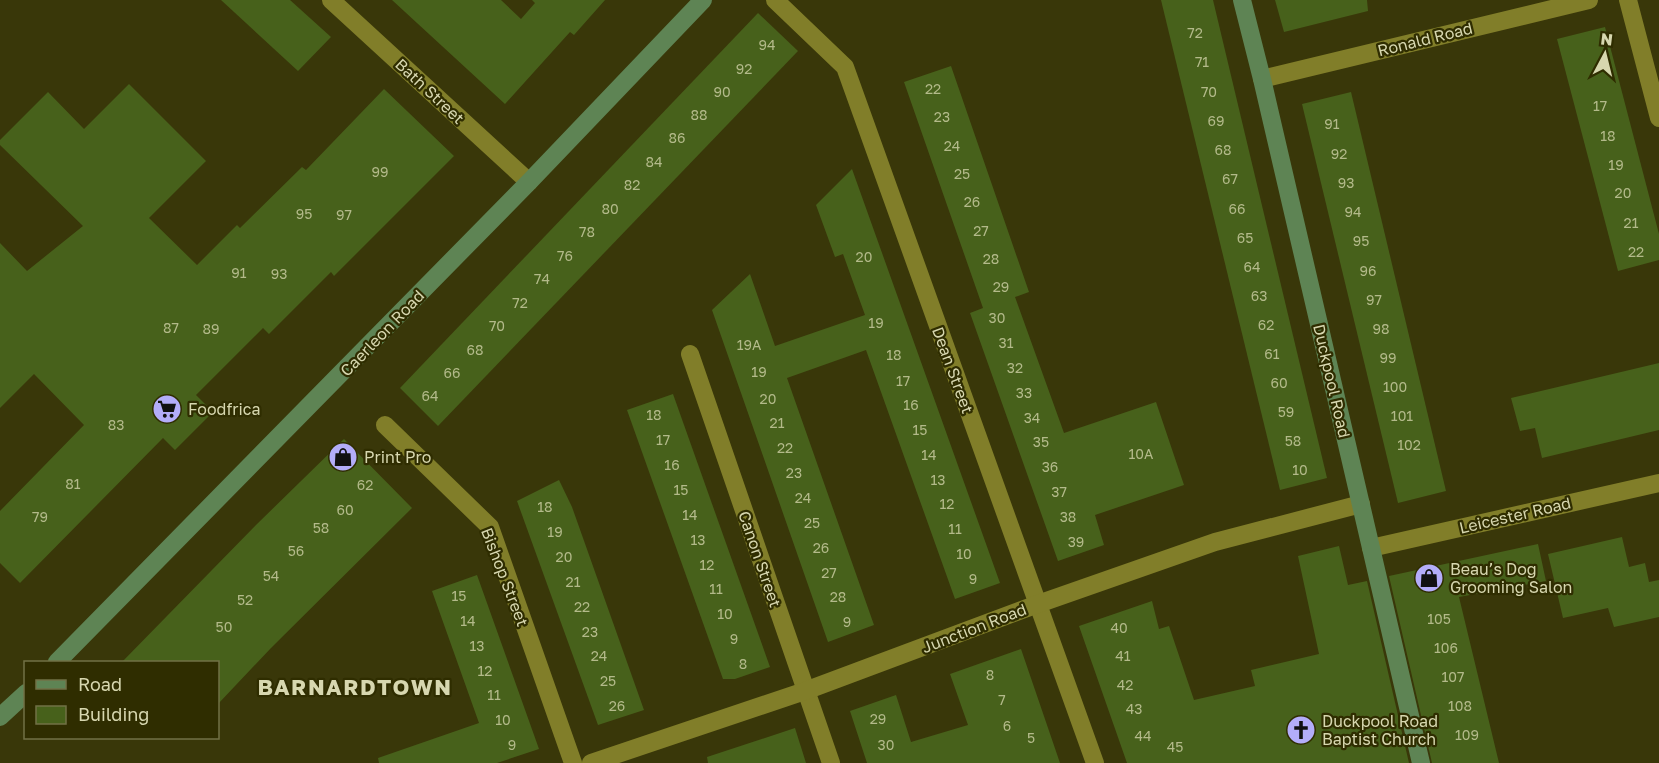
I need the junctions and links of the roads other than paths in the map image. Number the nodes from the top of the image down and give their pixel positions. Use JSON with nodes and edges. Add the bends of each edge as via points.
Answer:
{"nodes":[{"id":1,"x":332,"y":0,"type":"edge"},
{"id":2,"x":703,"y":0,"type":"edge"},
{"id":3,"x":775,"y":0,"type":"edge"},
{"id":4,"x":1242,"y":0,"type":"edge"},
{"id":5,"x":1589,"y":0,"type":"edge"},
{"id":6,"x":1628,"y":0,"type":"edge"},
{"id":7,"x":1262,"y":79,"type":"junction"},
{"id":8,"x":1659,"y":118,"type":"edge"},
{"id":9,"x":529,"y":182,"type":"junction"},
{"id":10,"x":690,"y":354,"type":"dead end"},
{"id":11,"x":385,"y":425,"type":"dead end"},
{"id":12,"x":1659,"y":483,"type":"edge"},
{"id":13,"x":1361,"y":504,"type":"junction"},
{"id":14,"x":1371,"y":548,"type":"junction"},
{"id":15,"x":1038,"y":604,"type":"junction"},
{"id":16,"x":59,"y":661,"type":"edge"},
{"id":17,"x":805,"y":691,"type":"junction"},
{"id":18,"x":24,"y":695,"type":"edge"},
{"id":19,"x":0,"y":717,"type":"edge"},
{"id":20,"x":573,"y":763,"type":"edge"},
{"id":21,"x":591,"y":763,"type":"edge"},
{"id":22,"x":831,"y":763,"type":"edge"},
{"id":23,"x":1095,"y":763,"type":"edge"},
{"id":24,"x":1421,"y":763,"type":"edge"}],
"edges":[{"from":1,"to":9,"type":"street","name":"Bath Street"},
{"from":2,"to":9,"type":"main road","name":"Caerleon Road"},
{"from":3,"to":15,"type":"street","name":"Dean Street","via":[[845,67]]},
{"from":4,"to":7,"type":"main road","name":"Duckpool Road"},
{"from":5,"to":7,"type":"street","name":"Ronald Road"},
{"from":6,"to":8,"type":"street"},
{"from":7,"to":13,"type":"main road","name":"Duckpool Road"},
{"from":9,"to":16,"type":"main road","name":"Caerleon Road"},
{"from":10,"to":17,"type":"street","name":"Canon Street"},
{"from":11,"to":20,"type":"street","name":"Bishop Street","via":[[490,527]]},
{"from":12,"to":14,"type":"street","name":"Leicester Road"},
{"from":13,"to":14,"type":"main road","name":"Duckpool Road"},
{"from":13,"to":15,"type":"street","name":"Junction Road","via":[[1215,542]]},
{"from":14,"to":24,"type":"main road","name":"Duckpool Road"},
{"from":15,"to":17,"type":"street","name":"Junction Road"},
{"from":15,"to":23,"type":"street","name":"Dean Street"},
{"from":17,"to":21,"type":"street","name":"Junction Road"},
{"from":17,"to":22,"type":"street","name":"Canon Street"},
{"from":18,"to":19,"type":"main road"}]}
